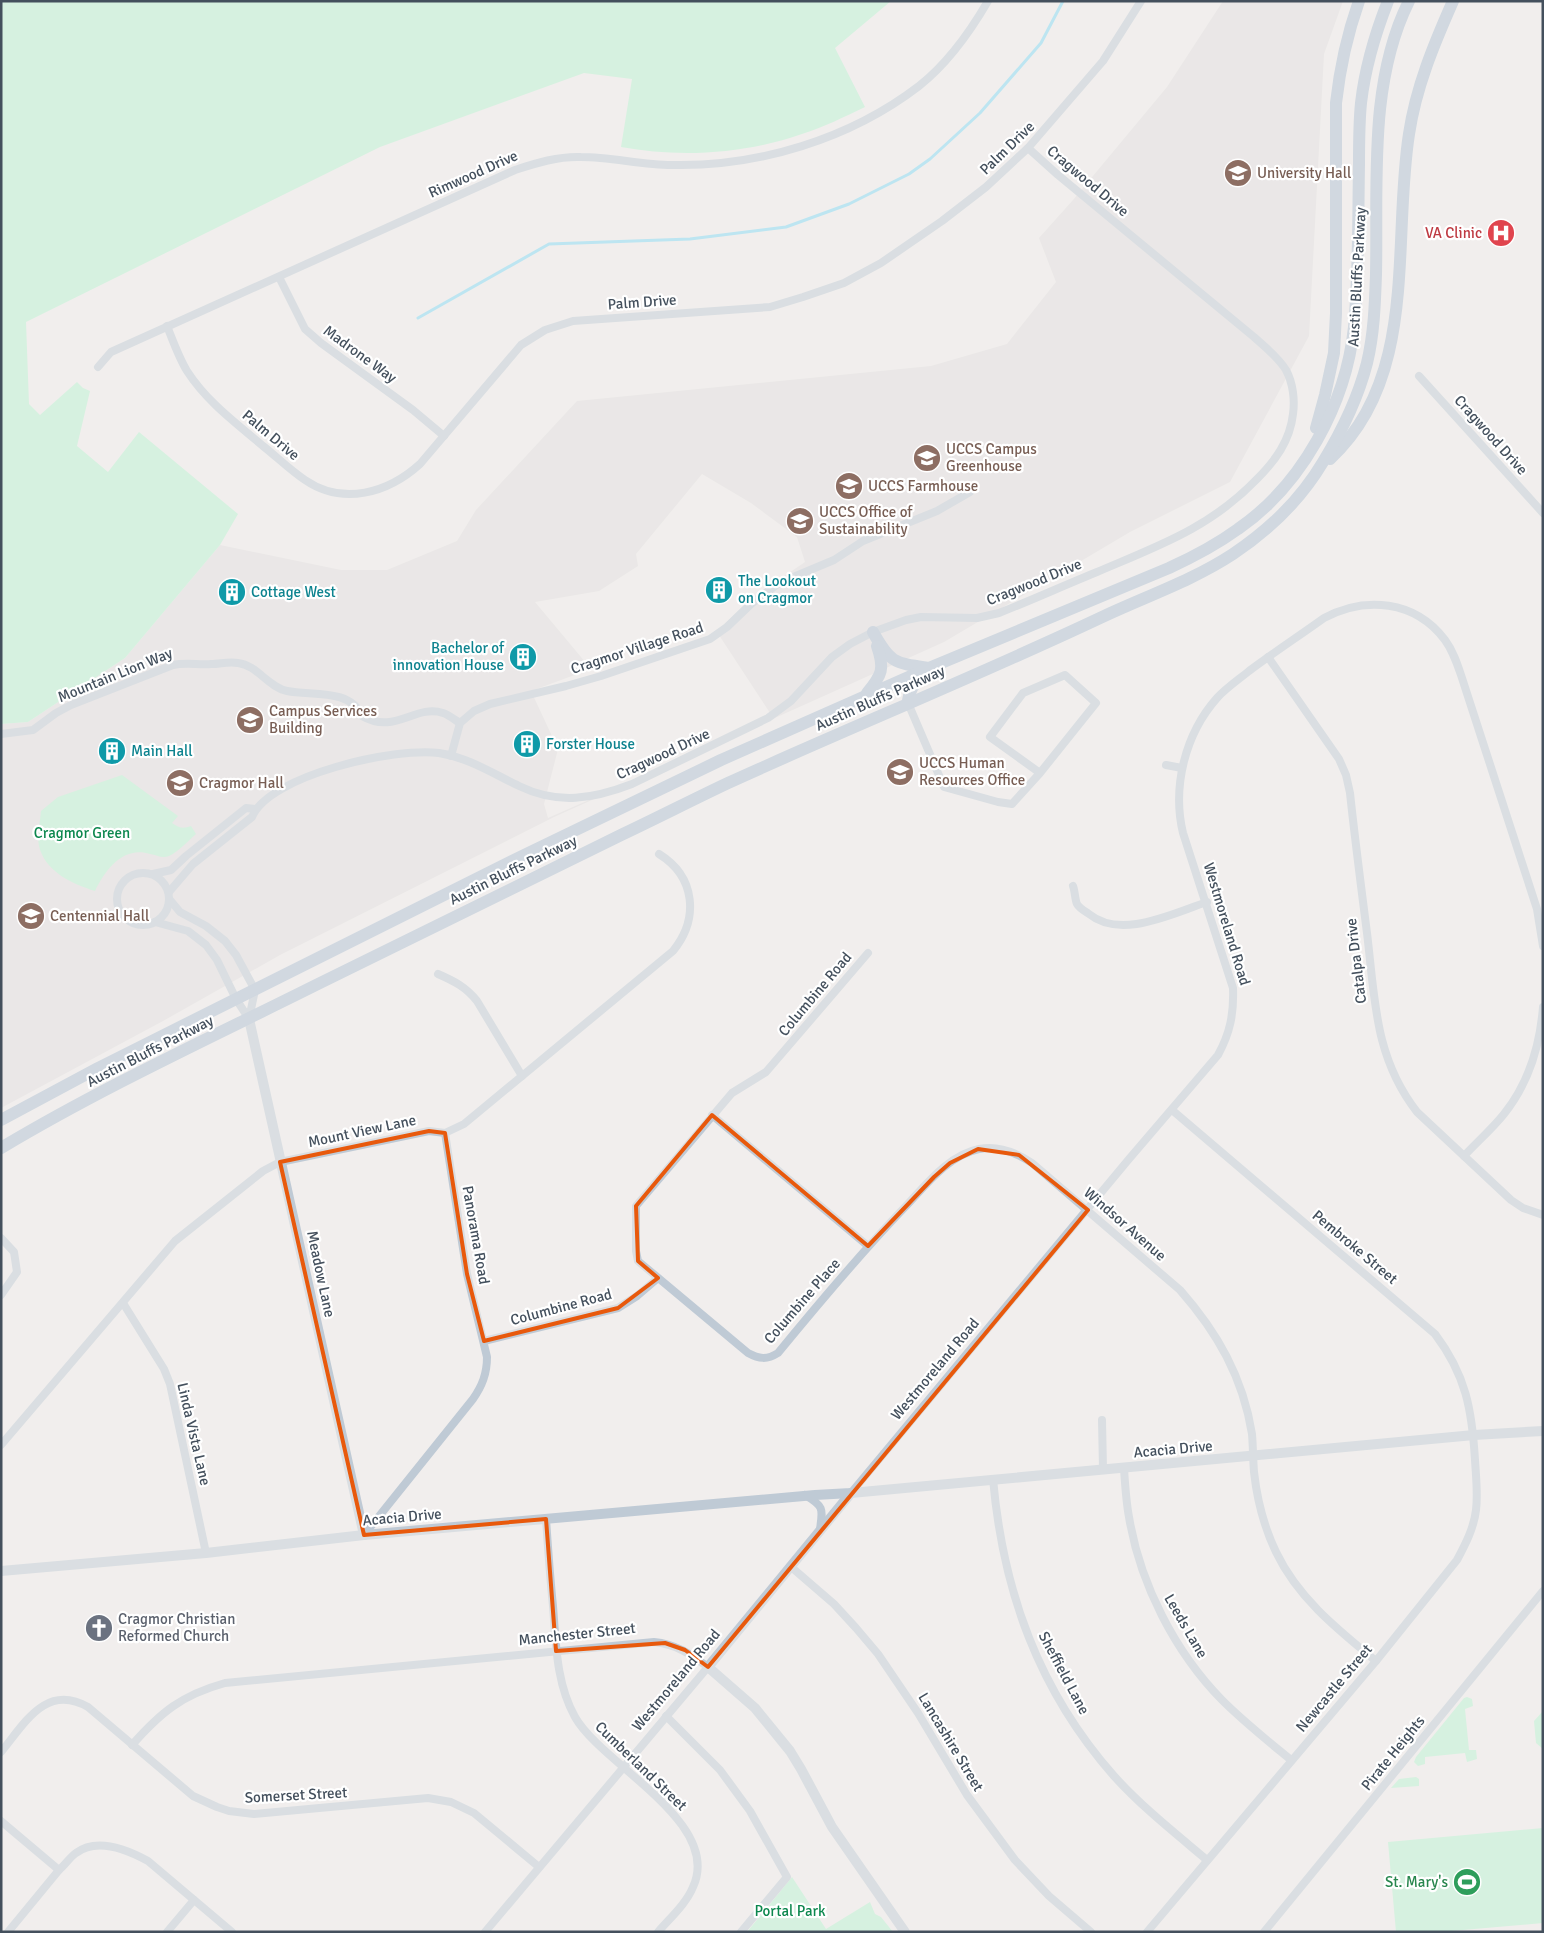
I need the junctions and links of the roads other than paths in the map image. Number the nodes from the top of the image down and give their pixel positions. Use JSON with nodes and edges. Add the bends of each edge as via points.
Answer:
{"nodes":[{"id":1,"x":988,"y":1,"type":"edge"},
{"id":2,"x":1141,"y":1,"type":"edge"},
{"id":3,"x":1359,"y":1,"type":"edge"},
{"id":4,"x":1388,"y":1,"type":"edge"},
{"id":5,"x":1409,"y":1,"type":"edge"},
{"id":6,"x":1453,"y":1,"type":"edge"},
{"id":7,"x":1028,"y":148,"type":"junction"},
{"id":8,"x":279,"y":277,"type":"junction"},
{"id":9,"x":167,"y":326,"type":"junction"},
{"id":10,"x":98,"y":367,"type":"dead end"},
{"id":11,"x":1419,"y":376,"type":"dead end"},
{"id":12,"x":444,"y":436,"type":"junction"},
{"id":13,"x":1313,"y":446,"type":"junction"},
{"id":14,"x":1319,"y":470,"type":"junction"},
{"id":15,"x":970,"y":492,"type":"dead end"},
{"id":16,"x":1543,"y":512,"type":"edge"},
{"id":17,"x":873,"y":632,"type":"junction"},
{"id":18,"x":1268,"y":657,"type":"junction"},
{"id":19,"x":928,"y":668,"type":"junction"},
{"id":20,"x":865,"y":696,"type":"junction"},
{"id":21,"x":908,"y":703,"type":"junction"},
{"id":22,"x":460,"y":723,"type":"junction"},
{"id":23,"x":1,"y":734,"type":"edge"},
{"id":24,"x":451,"y":756,"type":"junction"},
{"id":25,"x":1166,"y":765,"type":"dead end"},
{"id":26,"x":1182,"y":768,"type":"junction"},
{"id":27,"x":1040,"y":773,"type":"junction"},
{"id":28,"x":255,"y":808,"type":"junction"},
{"id":29,"x":659,"y":854,"type":"dead end"},
{"id":30,"x":153,"y":874,"type":"junction"},
{"id":31,"x":1074,"y":886,"type":"dead end"},
{"id":32,"x":169,"y":896,"type":"junction"},
{"id":33,"x":1207,"y":902,"type":"junction"},
{"id":34,"x":155,"y":922,"type":"junction"},
{"id":35,"x":1543,"y":946,"type":"edge"},
{"id":36,"x":868,"y":953,"type":"dead end"},
{"id":37,"x":438,"y":974,"type":"dead end"},
{"id":38,"x":255,"y":990,"type":"junction"},
{"id":39,"x":236,"y":999,"type":"junction"},
{"id":40,"x":1543,"y":1007,"type":"edge"},
{"id":41,"x":249,"y":1019,"type":"junction"},
{"id":42,"x":522,"y":1076,"type":"junction"},
{"id":43,"x":1172,"y":1110,"type":"junction"},
{"id":44,"x":712,"y":1115,"type":"junction"},
{"id":45,"x":1,"y":1120,"type":"edge"},
{"id":46,"x":445,"y":1133,"type":"junction"},
{"id":47,"x":1,"y":1148,"type":"edge"},
{"id":48,"x":1464,"y":1156,"type":"junction"},
{"id":49,"x":280,"y":1162,"type":"junction"},
{"id":50,"x":1088,"y":1210,"type":"junction"},
{"id":51,"x":1543,"y":1215,"type":"edge"},
{"id":52,"x":1,"y":1238,"type":"edge"},
{"id":53,"x":868,"y":1246,"type":"junction"},
{"id":54,"x":658,"y":1278,"type":"junction"},
{"id":55,"x":1,"y":1296,"type":"edge"},
{"id":56,"x":122,"y":1303,"type":"junction"},
{"id":57,"x":484,"y":1341,"type":"junction"},
{"id":58,"x":1102,"y":1420,"type":"dead end"},
{"id":59,"x":1543,"y":1431,"type":"edge"},
{"id":60,"x":1474,"y":1435,"type":"junction"},
{"id":61,"x":1,"y":1445,"type":"edge"},
{"id":62,"x":1254,"y":1456,"type":"junction"},
{"id":63,"x":1124,"y":1468,"type":"junction"},
{"id":64,"x":1103,"y":1470,"type":"junction"},
{"id":65,"x":993,"y":1479,"type":"junction"},
{"id":66,"x":851,"y":1493,"type":"junction"},
{"id":67,"x":805,"y":1496,"type":"junction"},
{"id":68,"x":546,"y":1520,"type":"junction"},
{"id":69,"x":820,"y":1530,"type":"junction"},
{"id":70,"x":364,"y":1535,"type":"junction"},
{"id":71,"x":206,"y":1553,"type":"junction"},
{"id":72,"x":790,"y":1566,"type":"junction"},
{"id":73,"x":1,"y":1571,"type":"edge"},
{"id":74,"x":1543,"y":1591,"type":"edge"},
{"id":75,"x":556,"y":1651,"type":"junction"},
{"id":76,"x":1376,"y":1660,"type":"junction"},
{"id":77,"x":708,"y":1667,"type":"junction"},
{"id":78,"x":666,"y":1716,"type":"junction"},
{"id":79,"x":132,"y":1745,"type":"junction"},
{"id":80,"x":1,"y":1752,"type":"edge"},
{"id":81,"x":1291,"y":1760,"type":"junction"},
{"id":82,"x":622,"y":1767,"type":"junction"},
{"id":83,"x":1,"y":1821,"type":"edge"},
{"id":84,"x":1207,"y":1860,"type":"junction"},
{"id":85,"x":539,"y":1867,"type":"junction"},
{"id":86,"x":59,"y":1870,"type":"junction"},
{"id":87,"x":194,"y":1900,"type":"junction"},
{"id":88,"x":8,"y":1932,"type":"edge"},
{"id":89,"x":167,"y":1932,"type":"edge"},
{"id":90,"x":232,"y":1932,"type":"edge"},
{"id":91,"x":485,"y":1932,"type":"edge"},
{"id":92,"x":658,"y":1932,"type":"edge"},
{"id":93,"x":741,"y":1932,"type":"edge"},
{"id":94,"x":905,"y":1932,"type":"edge"},
{"id":95,"x":1091,"y":1932,"type":"edge"},
{"id":96,"x":1147,"y":1932,"type":"edge"},
{"id":97,"x":1264,"y":1932,"type":"edge"}],
"edges":[{"from":1,"to":8,"type":"street","name":"Rimwood Drive","via":[[961,42],[920,85],[866,119],[832,135],[782,151],[738,160],[669,165],[580,157],[530,164]]},
{"from":2,"to":7,"type":"street","name":"Palm Drive","via":[[1103,61]]},
{"from":3,"to":13,"type":"main road","via":[[1345,44],[1336,103],[1334,352]]},
{"from":4,"to":13,"type":"main road","name":"Austin Bluffs Parkway","via":[[1371,51],[1361,104],[1356,291],[1350,347],[1336,398]]},
{"from":5,"to":14,"type":"main road","name":"Austin Bluffs Parkway","via":[[1394,38],[1380,105],[1375,292],[1368,360],[1354,404]]},
{"from":6,"to":14,"type":"main road","via":[[1424,70],[1409,131],[1390,347],[1380,381],[1356,431]]},
{"from":7,"to":12,"type":"street","name":"Palm Drive","via":[[986,187],[901,250],[861,274],[823,291],[770,307],[573,321],[545,330],[516,350]]},
{"from":7,"to":17,"type":"street","name":"Cragwood Drive","via":[[1276,357],[1287,371],[1291,383],[1294,408],[1290,433],[1278,455],[1236,500],[1202,524],[1168,542],[999,613],[977,618],[906,620]]},
{"from":8,"to":9,"type":"street","name":"Rimwood Drive"},
{"from":8,"to":12,"type":"street","name":"Madrone Way","via":[[305,329]]},
{"from":9,"to":10,"type":"street","name":"Rimwood Drive","via":[[111,352]]},
{"from":9,"to":12,"type":"street","name":"Palm Drive","via":[[186,370],[210,401],[315,486],[344,494],[383,489],[409,474]]},
{"from":11,"to":16,"type":"street","name":"Cragwood Drive"},
{"from":13,"to":19,"type":"main road","name":"Austin Bluffs Parkway","via":[[1280,491],[1240,528],[1218,543],[1169,568]]},
{"from":14,"to":21,"type":"main road","name":"Austin Bluffs Parkway","via":[[1272,524],[1232,555],[1206,570]]},
{"from":15,"to":22,"type":"street","name":"Cragmor Village Road","via":[[937,511],[863,542],[834,560],[779,584],[710,639],[566,686],[490,704],[470,712]]},
{"from":17,"to":19,"type":"main road","via":[[883,650],[894,660]]},
{"from":17,"to":20,"type":"main road","via":[[882,668]]},
{"from":17,"to":24,"type":"street","name":"Cragwood Drive","via":[[832,657],[791,701],[768,718],[612,792],[586,798],[551,796],[524,788],[475,763]]},
{"from":18,"to":26,"type":"street","name":"Westmoreland Road","via":[[1228,687],[1206,712],[1189,744]]},
{"from":18,"to":35,"type":"street","name":"Westmoreland Road","via":[[1338,610],[1371,603],[1405,610],[1422,619],[1444,640],[1462,675],[1537,909]]},
{"from":18,"to":48,"type":"street","name":"Catalpa Drive","via":[[1339,759],[1346,775],[1379,1032],[1395,1079],[1413,1106]]},
{"from":19,"to":20,"type":"main road","name":"Austin Bluffs Parkway"},
{"from":19,"to":21,"type":"main road","via":[[910,691]]},
{"from":20,"to":38,"type":"main road","name":"Austin Bluffs Parkway","via":[[631,802]]},
{"from":21,"to":27,"type":"street","via":[[944,787],[1012,804]]},
{"from":21,"to":41,"type":"main road","name":"Austin Bluffs Parkway","via":[[723,786]]},
{"from":22,"to":23,"type":"street","name":"Mountain Lion Way","via":[[437,712],[390,723],[375,722],[362,716],[347,699],[286,691],[240,662],[186,662],[72,705],[33,730]]},
{"from":22,"to":24,"type":"street"},
{"from":24,"to":28,"type":"street","name":"Cragwood Drive","via":[[422,752],[398,754],[332,768],[292,784]]},
{"from":25,"to":26,"type":"street"},
{"from":26,"to":33,"type":"street","name":"Westmoreland Road","via":[[1180,819]]},
{"from":27,"to":27,"type":"street","via":[[1096,703],[1065,675],[1023,693],[990,737]]},
{"from":28,"to":30,"type":"street","name":"Cragwood Drive","via":[[246,808],[171,870]]},
{"from":28,"to":32,"type":"street","name":"Cragwood Drive","via":[[252,817],[193,864]]},
{"from":29,"to":42,"type":"street","name":"Mount View Lane","via":[[679,871],[689,892],[688,925],[682,939],[673,951]]},
{"from":30,"to":32,"type":"street","via":[[163,881]]},
{"from":30,"to":34,"type":"street","via":[[140,872],[127,878],[119,889],[117,903],[124,918],[132,923]]},
{"from":31,"to":33,"type":"street","via":[[1078,905],[1093,918],[1118,925],[1141,924]]},
{"from":32,"to":34,"type":"street","via":[[165,913]]},
{"from":32,"to":38,"type":"street","via":[[180,912],[225,941]]},
{"from":33,"to":43,"type":"street","name":"Westmoreland Road","via":[[1234,988],[1231,1028],[1218,1055]]},
{"from":34,"to":39,"type":"street","name":"Meadow Lane","via":[[188,931],[206,945]]},
{"from":36,"to":44,"type":"street","name":"Columbine Road","via":[[766,1072],[732,1093]]},
{"from":37,"to":42,"type":"street","via":[[456,982],[473,996]]},
{"from":38,"to":39,"type":"main road","name":"Austin Bluffs Parkway"},
{"from":38,"to":41,"type":"street","name":"Meadow Lane"},
{"from":39,"to":41,"type":"street","name":"Meadow Lane"},
{"from":39,"to":45,"type":"main road","name":"Austin Bluffs Parkway"},
{"from":40,"to":48,"type":"street","via":[[1539,1035],[1526,1077],[1504,1114]]},
{"from":41,"to":47,"type":"main road","name":"Austin Bluffs Parkway","via":[[43,1123]]},
{"from":41,"to":49,"type":"street","name":"Meadow Lane"},
{"from":42,"to":46,"type":"street","name":"Mount View Lane","via":[[464,1124]]},
{"from":43,"to":50,"type":"street","name":"Westmoreland Road"},
{"from":43,"to":60,"type":"street","name":"Pembroke Street","via":[[1435,1334],[1457,1369],[1466,1393]]},
{"from":44,"to":53,"type":"street"},
{"from":44,"to":54,"type":"street","name":"Columbine Road","via":[[636,1206],[638,1261]]},
{"from":46,"to":49,"type":"street","name":"Mount View Lane","via":[[429,1131]]},
{"from":46,"to":57,"type":"street","name":"Panorama Road","via":[[467,1274]]},
{"from":48,"to":51,"type":"street","name":"Catalpa Drive","via":[[1511,1200]]},
{"from":49,"to":56,"type":"street","name":"Mount View Lane","via":[[263,1171],[175,1241]]},
{"from":49,"to":70,"type":"street","name":"Meadow Lane"},
{"from":50,"to":53,"type":"street","name":"Windsor Avenue","via":[[1019,1155],[993,1148],[978,1149],[959,1158],[934,1177]]},
{"from":50,"to":62,"type":"street","name":"Windsor Avenue","via":[[1180,1290],[1215,1333],[1242,1392]]},
{"from":50,"to":66,"type":"street","name":"Westmoreland Road"},
{"from":52,"to":55,"type":"street","via":[[14,1252],[17,1272]]},
{"from":53,"to":54,"type":"street","name":"Columbine Place","via":[[778,1353],[768,1359],[748,1353]]},
{"from":54,"to":57,"type":"street","name":"Columbine Road","via":[[618,1308]]},
{"from":56,"to":61,"type":"street","name":"Mount View Lane"},
{"from":56,"to":71,"type":"street","name":"Linda Vista Lane","via":[[170,1384]]},
{"from":57,"to":70,"type":"street","via":[[487,1367],[481,1388]]},
{"from":58,"to":64,"type":"street"},
{"from":59,"to":60,"type":"street","name":"Acacia Drive"},
{"from":60,"to":62,"type":"street","name":"Acacia Drive"},
{"from":60,"to":76,"type":"street","name":"Newcastle Street","via":[[1476,1511],[1465,1545],[1457,1560]]},
{"from":62,"to":63,"type":"street","name":"Acacia Drive"},
{"from":62,"to":76,"type":"street","name":"Windsor Avenue","via":[[1261,1510],[1268,1533],[1286,1569],[1327,1620]]},
{"from":63,"to":64,"type":"street","name":"Acacia Drive"},
{"from":63,"to":81,"type":"street","name":"Leeds Lane","via":[[1132,1535],[1150,1590],[1173,1635],[1192,1665],[1222,1700]]},
{"from":64,"to":65,"type":"street","name":"Acacia Drive"},
{"from":65,"to":66,"type":"street","name":"Acacia Drive"},
{"from":65,"to":84,"type":"street","name":"Sheffield Lane","via":[[999,1536],[1013,1592],[1028,1636],[1053,1689],[1073,1722],[1114,1776],[1159,1821]]},
{"from":66,"to":67,"type":"street","name":"Acacia Drive"},
{"from":66,"to":69,"type":"street","name":"Westmoreland Road"},
{"from":67,"to":68,"type":"street","name":"Acacia Drive"},
{"from":67,"to":69,"type":"street","via":[[818,1502],[823,1511]]},
{"from":68,"to":70,"type":"street","name":"Acacia Drive"},
{"from":68,"to":75,"type":"street","name":"Cumberland Street"},
{"from":69,"to":72,"type":"street","name":"Westmoreland Road"},
{"from":70,"to":71,"type":"street","name":"Acacia Drive"},
{"from":71,"to":73,"type":"street","name":"Acacia Drive"},
{"from":72,"to":77,"type":"street","name":"Westmoreland Road"},
{"from":72,"to":95,"type":"street","name":"Lancashire Street","via":[[834,1604],[878,1654],[918,1713],[966,1795],[1015,1860],[1049,1896]]},
{"from":74,"to":97,"type":"street","name":"Pirate Heights"},
{"from":75,"to":77,"type":"street","name":"Manchester Street","via":[[665,1643],[685,1650]]},
{"from":75,"to":79,"type":"street","name":"Manchester Street","via":[[226,1683],[196,1693],[168,1708]]},
{"from":75,"to":82,"type":"street","name":"Cumberland Street","via":[[562,1684],[575,1716],[584,1731]]},
{"from":76,"to":81,"type":"street","name":"Newcastle Street"},
{"from":77,"to":78,"type":"street","name":"Westmoreland Road"},
{"from":77,"to":94,"type":"street","name":"Manchester Street","via":[[755,1708],[790,1751],[832,1827]]},
{"from":78,"to":82,"type":"street","name":"Westmoreland Road"},
{"from":78,"to":93,"type":"street","via":[[725,1777],[750,1811],[787,1877]]},
{"from":79,"to":80,"type":"street","name":"Somerset Street","via":[[88,1707],[69,1699],[58,1699],[38,1710]]},
{"from":79,"to":85,"type":"street","name":"Somerset Street","via":[[193,1796],[229,1811],[270,1813],[428,1798],[452,1802],[474,1814]]},
{"from":81,"to":84,"type":"street","name":"Newcastle Street"},
{"from":82,"to":85,"type":"street","name":"Westmoreland Road"},
{"from":82,"to":92,"type":"street","name":"Cumberland Street","via":[[672,1813],[685,1830],[698,1862],[691,1892]]},
{"from":83,"to":86,"type":"street"},
{"from":84,"to":96,"type":"street","name":"Newcastle Street"},
{"from":85,"to":91,"type":"street","name":"Westmoreland Road"},
{"from":86,"to":87,"type":"street","via":[[76,1852],[113,1846],[148,1861]]},
{"from":86,"to":88,"type":"street"},
{"from":87,"to":89,"type":"street"},
{"from":87,"to":90,"type":"street"}]}
